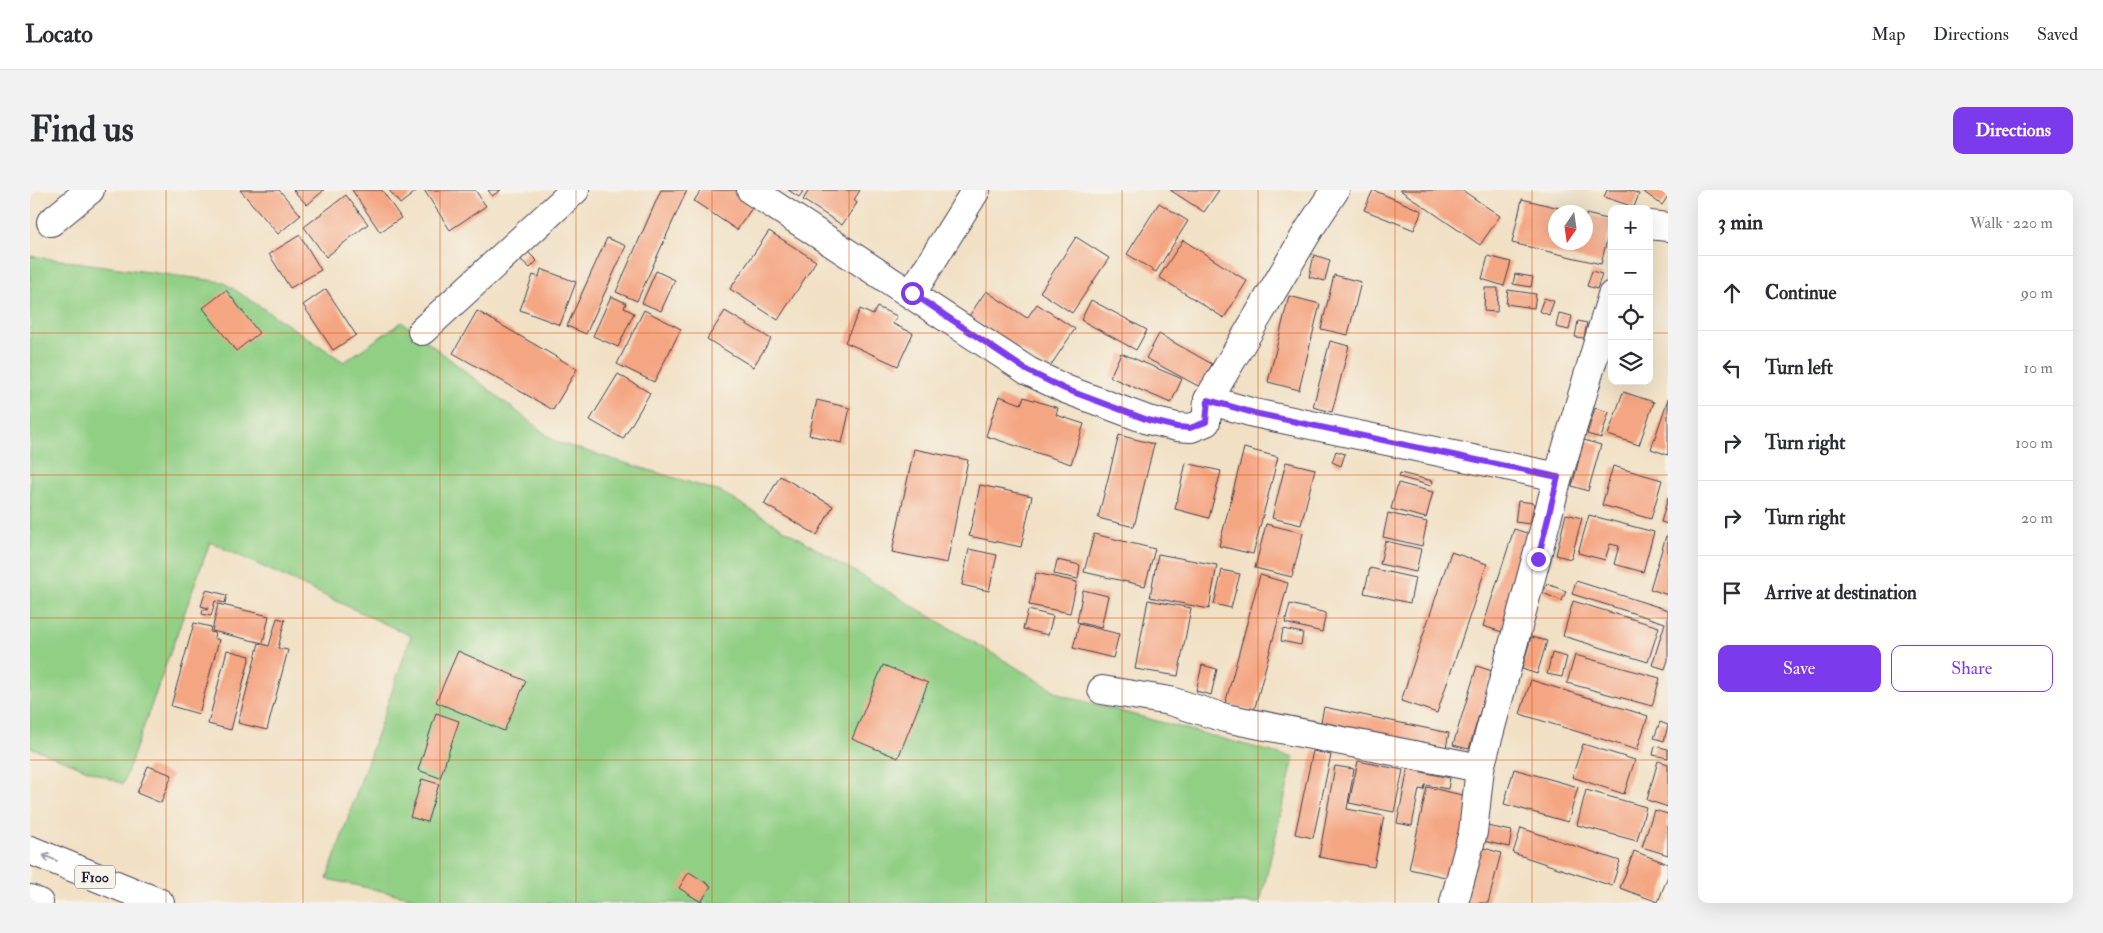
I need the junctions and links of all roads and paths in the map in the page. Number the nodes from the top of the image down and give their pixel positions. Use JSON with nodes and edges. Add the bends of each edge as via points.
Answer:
{"nodes":[{"id":1,"x":90,"y":190,"type":"edge"},
{"id":2,"x":575,"y":190,"type":"edge"},
{"id":3,"x":751,"y":190,"type":"edge"},
{"id":4,"x":976,"y":190,"type":"edge"},
{"id":5,"x":1335,"y":190,"type":"edge"},
{"id":6,"x":51,"y":222,"type":"dead end"},
{"id":7,"x":1653,"y":225,"type":"edge"},
{"id":8,"x":1668,"y":227,"type":"edge"},
{"id":9,"x":912,"y":293,"type":"junction"},
{"id":10,"x":1608,"y":308,"type":"edge"},
{"id":11,"x":422,"y":331,"type":"dead end"},
{"id":12,"x":1208,"y":400,"type":"junction"},
{"id":13,"x":1558,"y":477,"type":"junction"},
{"id":14,"x":1102,"y":690,"type":"dead end"},
{"id":15,"x":1480,"y":768,"type":"junction"},
{"id":16,"x":30,"y":850,"type":"edge"},
{"id":17,"x":30,"y":899,"type":"edge"},
{"id":18,"x":39,"y":903,"type":"edge"},
{"id":19,"x":160,"y":903,"type":"edge"},
{"id":20,"x":1454,"y":903,"type":"edge"}],
"edges":[{"from":1,"to":6,"type":"main road"},
{"from":2,"to":11,"type":"main road"},
{"from":3,"to":9,"type":"main road"},
{"from":4,"to":9,"type":"main road"},
{"from":5,"to":12,"type":"main road"},
{"from":7,"to":8,"type":"main road"},
{"from":9,"to":12,"type":"main road","via":[[1028,371],[1065,389],[1139,416],[1190,428],[1206,422]]},
{"from":10,"to":13,"type":"main road"},
{"from":12,"to":13,"type":"main road","via":[[1254,413]]},
{"from":13,"to":15,"type":"main road"},
{"from":14,"to":15,"type":"main road","via":[[1170,701],[1225,718]]},
{"from":15,"to":20,"type":"main road","via":[[1473,832]]},
{"from":19,"to":16,"type":"main road","number":"F100","one_way":true},
{"from":17,"to":18,"type":"main road"}]}
